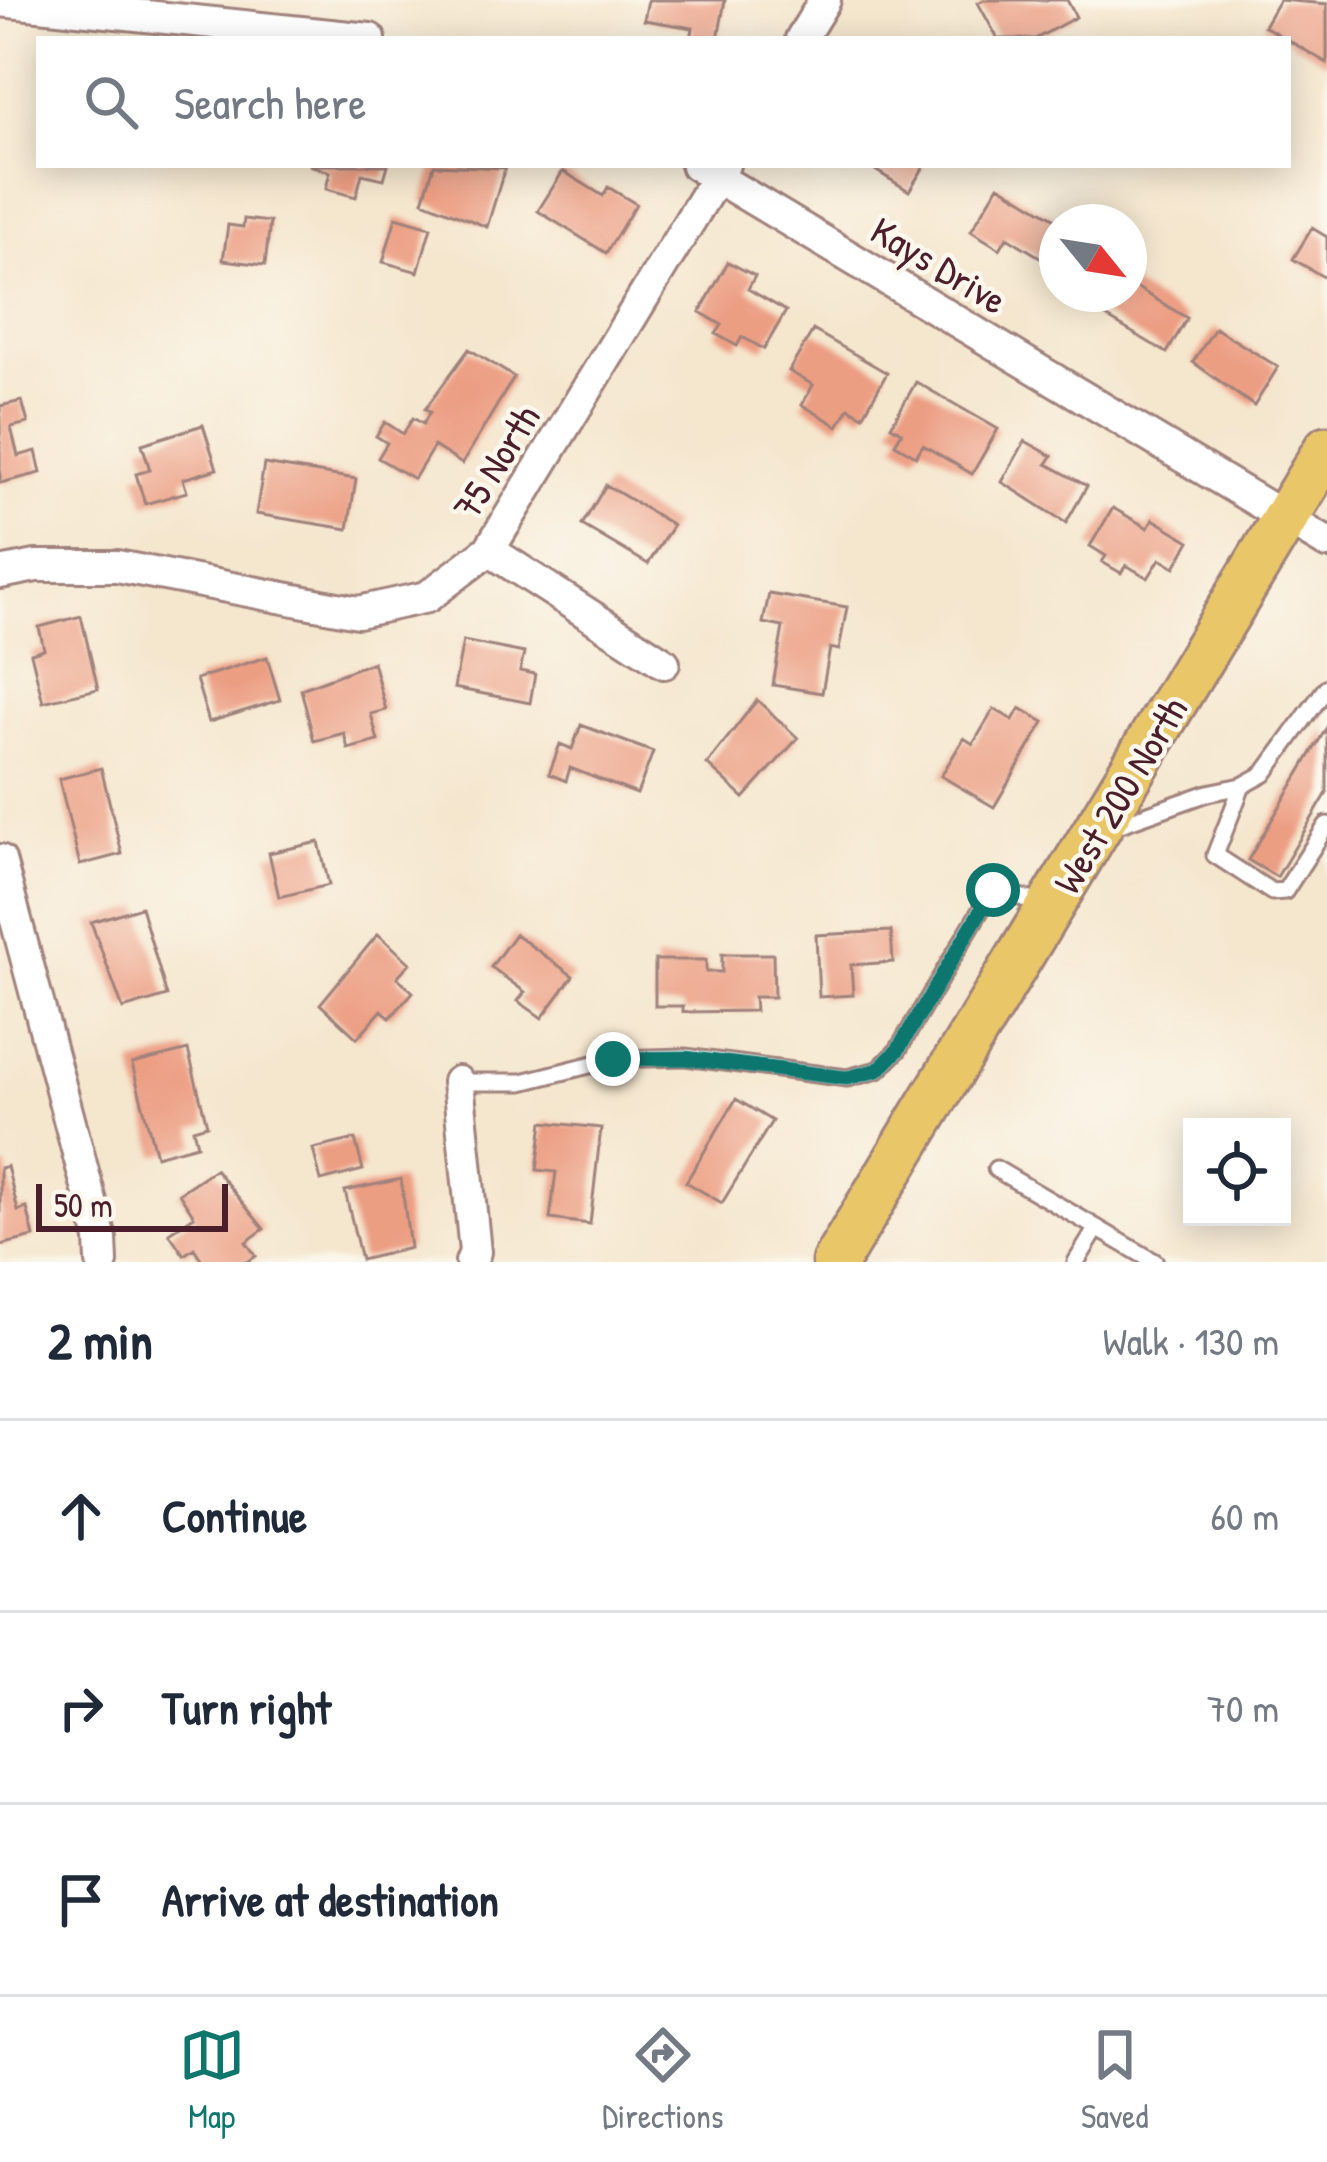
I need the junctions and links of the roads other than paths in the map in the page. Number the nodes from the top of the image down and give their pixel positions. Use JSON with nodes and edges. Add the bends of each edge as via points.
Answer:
{"nodes":[{"id":1,"x":825,"y":0,"type":"edge"},
{"id":2,"x":0,"y":1,"type":"edge"},
{"id":3,"x":191,"y":9,"type":"edge"},
{"id":4,"x":352,"y":36,"type":"edge"},
{"id":5,"x":803,"y":36,"type":"edge"},
{"id":6,"x":712,"y":169,"type":"edge"},
{"id":7,"x":1327,"y":449,"type":"edge"},
{"id":8,"x":1286,"y":517,"type":"junction"},
{"id":9,"x":1327,"y":542,"type":"edge"},
{"id":10,"x":489,"y":550,"type":"junction"},
{"id":11,"x":0,"y":573,"type":"edge"},
{"id":12,"x":664,"y":663,"type":"dead end"},
{"id":13,"x":1327,"y":687,"type":"edge"},
{"id":14,"x":1242,"y":787,"type":"junction"},
{"id":15,"x":1327,"y":824,"type":"edge"},
{"id":16,"x":1098,"y":832,"type":"junction"},
{"id":17,"x":0,"y":860,"type":"edge"},
{"id":18,"x":1051,"y":908,"type":"junction"},
{"id":19,"x":458,"y":1082,"type":"joint"},
{"id":20,"x":996,"y":1169,"type":"dead end"},
{"id":21,"x":1097,"y":1228,"type":"junction"},
{"id":22,"x":102,"y":1262,"type":"edge"},
{"id":23,"x":471,"y":1262,"type":"edge"},
{"id":24,"x":835,"y":1262,"type":"edge"},
{"id":25,"x":1076,"y":1262,"type":"edge"},
{"id":26,"x":1155,"y":1262,"type":"edge"}],
"edges":[{"from":1,"to":5,"type":"street"},
{"from":2,"to":3,"type":"street"},
{"from":3,"to":4,"type":"street"},
{"from":6,"to":8,"type":"street","name":"Kays Drive"},
{"from":6,"to":10,"type":"street","name":"75 North"},
{"from":7,"to":8,"type":"main road","name":"West 200 North"},
{"from":8,"to":9,"type":"street","name":"Kays Drive"},
{"from":8,"to":16,"type":"main road","name":"West 200 North"},
{"from":10,"to":11,"type":"street","name":"75 North","via":[[427,597],[358,612],[117,566]]},
{"from":10,"to":12,"type":"street"},
{"from":13,"to":14,"type":"lane","via":[[1264,774]]},
{"from":14,"to":15,"type":"lane","via":[[1215,855],[1272,892],[1285,891]]},
{"from":14,"to":16,"type":"lane"},
{"from":16,"to":18,"type":"main road","name":"West 200 North"},
{"from":17,"to":22,"type":"street"},
{"from":18,"to":19,"type":"lane","via":[[993,890],[898,1050],[878,1070],[847,1078],[685,1058],[613,1059],[522,1082]]},
{"from":18,"to":24,"type":"main road","name":"West 200 North"},
{"from":19,"to":23,"type":"street"},
{"from":20,"to":21,"type":"lane"},
{"from":21,"to":25,"type":"lane"},
{"from":21,"to":26,"type":"lane"}]}
